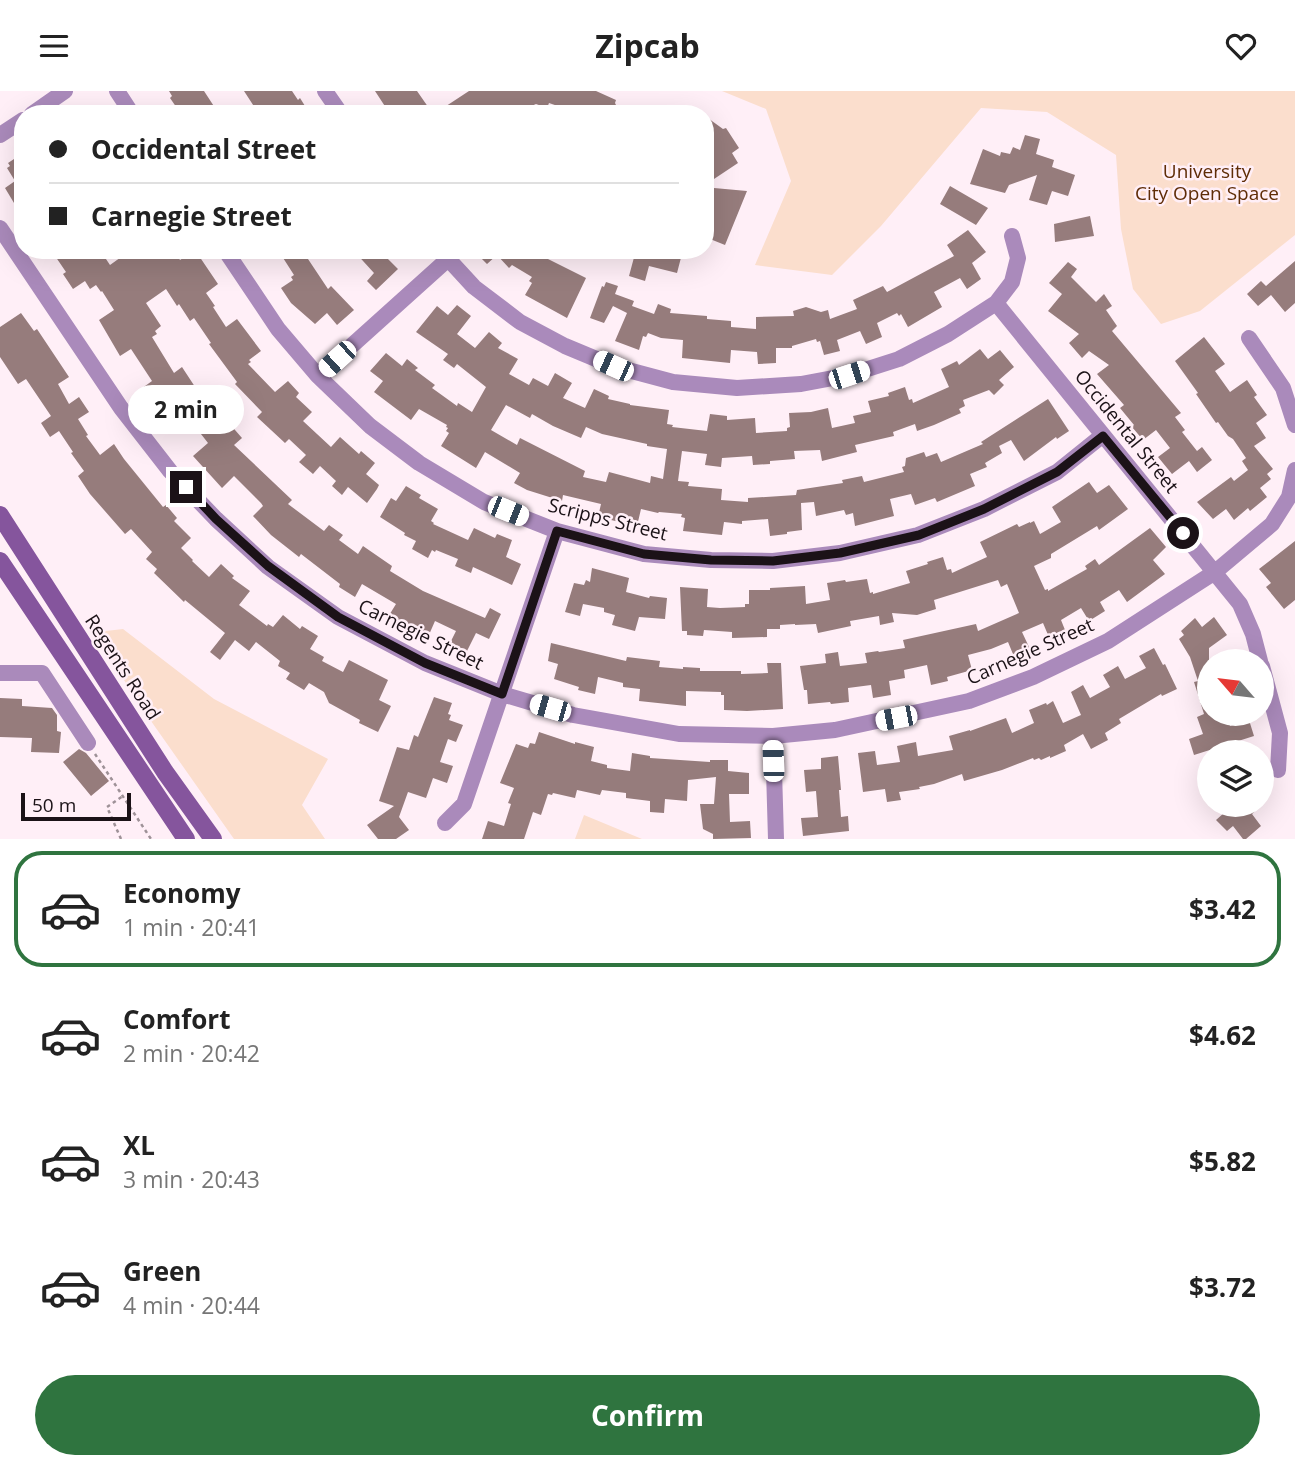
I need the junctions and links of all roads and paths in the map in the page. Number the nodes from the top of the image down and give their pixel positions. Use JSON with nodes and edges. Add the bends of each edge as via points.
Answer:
{"nodes":[{"id":1,"x":65,"y":91,"type":"edge"},
{"id":2,"x":45,"y":105,"type":"edge"},
{"id":3,"x":0,"y":228,"type":"edge"},
{"id":4,"x":1012,"y":236,"type":"dead end"},
{"id":5,"x":14,"y":249,"type":"edge"},
{"id":6,"x":21,"y":259,"type":"edge"},
{"id":7,"x":231,"y":259,"type":"edge"},
{"id":8,"x":440,"y":259,"type":"edge"},
{"id":9,"x":448,"y":259,"type":"edge"},
{"id":10,"x":996,"y":303,"type":"junction"},
{"id":11,"x":1248,"y":338,"type":"dead end"},
{"id":12,"x":318,"y":376,"type":"junction"},
{"id":13,"x":1295,"y":425,"type":"edge"},
{"id":14,"x":1103,"y":436,"type":"junction"},
{"id":15,"x":1295,"y":470,"type":"edge"},
{"id":16,"x":0,"y":515,"type":"edge"},
{"id":17,"x":557,"y":531,"type":"junction"},
{"id":18,"x":0,"y":561,"type":"edge"},
{"id":19,"x":1215,"y":572,"type":"junction"},
{"id":20,"x":1257,"y":649,"type":"edge"},
{"id":21,"x":0,"y":673,"type":"edge"},
{"id":22,"x":502,"y":694,"type":"junction"},
{"id":23,"x":1274,"y":711,"type":"edge"},
{"id":24,"x":773,"y":736,"type":"junction"},
{"id":25,"x":88,"y":743,"type":"joint"},
{"id":26,"x":1278,"y":770,"type":"dead end"},
{"id":27,"x":123,"y":796,"type":"junction"},
{"id":28,"x":444,"y":823,"type":"dead end"},
{"id":29,"x":121,"y":839,"type":"edge"},
{"id":30,"x":151,"y":839,"type":"edge"},
{"id":31,"x":186,"y":839,"type":"edge"},
{"id":32,"x":213,"y":839,"type":"edge"},
{"id":33,"x":776,"y":839,"type":"edge"}],
"edges":[{"from":1,"to":2,"type":"street"},
{"from":3,"to":5,"type":"street","name":"Carnegie Street"},
{"from":4,"to":10,"type":"street","via":[[1018,258],[1012,282]]},
{"from":6,"to":22,"type":"street","name":"Carnegie Street","via":[[121,408],[170,471],[216,519],[268,566],[338,617],[425,663]]},
{"from":7,"to":12,"type":"street","name":"Scripps Street","via":[[278,329]]},
{"from":8,"to":12,"type":"street"},
{"from":9,"to":10,"type":"street","via":[[474,287],[520,322],[613,366],[673,383],[737,388],[849,375],[899,359]]},
{"from":10,"to":14,"type":"street","name":"Occidental Street"},
{"from":11,"to":13,"type":"street","via":[[1283,388]]},
{"from":12,"to":17,"type":"street","name":"Scripps Street","via":[[370,426],[419,463],[484,502]]},
{"from":14,"to":17,"type":"street","name":"Scripps Street","via":[[1057,472],[984,509],[919,535],[840,553],[773,561],[711,560],[644,554]]},
{"from":14,"to":19,"type":"street","name":"Occidental Street"},
{"from":15,"to":19,"type":"street","name":"Carnegie Street","via":[[1289,497],[1272,524]]},
{"from":16,"to":32,"type":"main road","name":"Regents Road"},
{"from":17,"to":22,"type":"street"},
{"from":18,"to":31,"type":"main road"},
{"from":19,"to":20,"type":"street","name":"Occidental Street","via":[[1240,604]]},
{"from":19,"to":24,"type":"street","name":"Carnegie Street","via":[[1108,641],[969,701],[835,730]]},
{"from":21,"to":25,"type":"street","via":[[42,673]]},
{"from":22,"to":24,"type":"street","name":"Carnegie Street","via":[[573,715],[679,734]]},
{"from":22,"to":28,"type":"street","via":[[464,804]]},
{"from":23,"to":26,"type":"street","name":"Occidental Street","via":[[1280,733]]},
{"from":24,"to":33,"type":"street"},
{"from":25,"to":27,"type":"path"},
{"from":27,"to":29,"type":"path","via":[[107,807]]},
{"from":27,"to":30,"type":"path"}]}
